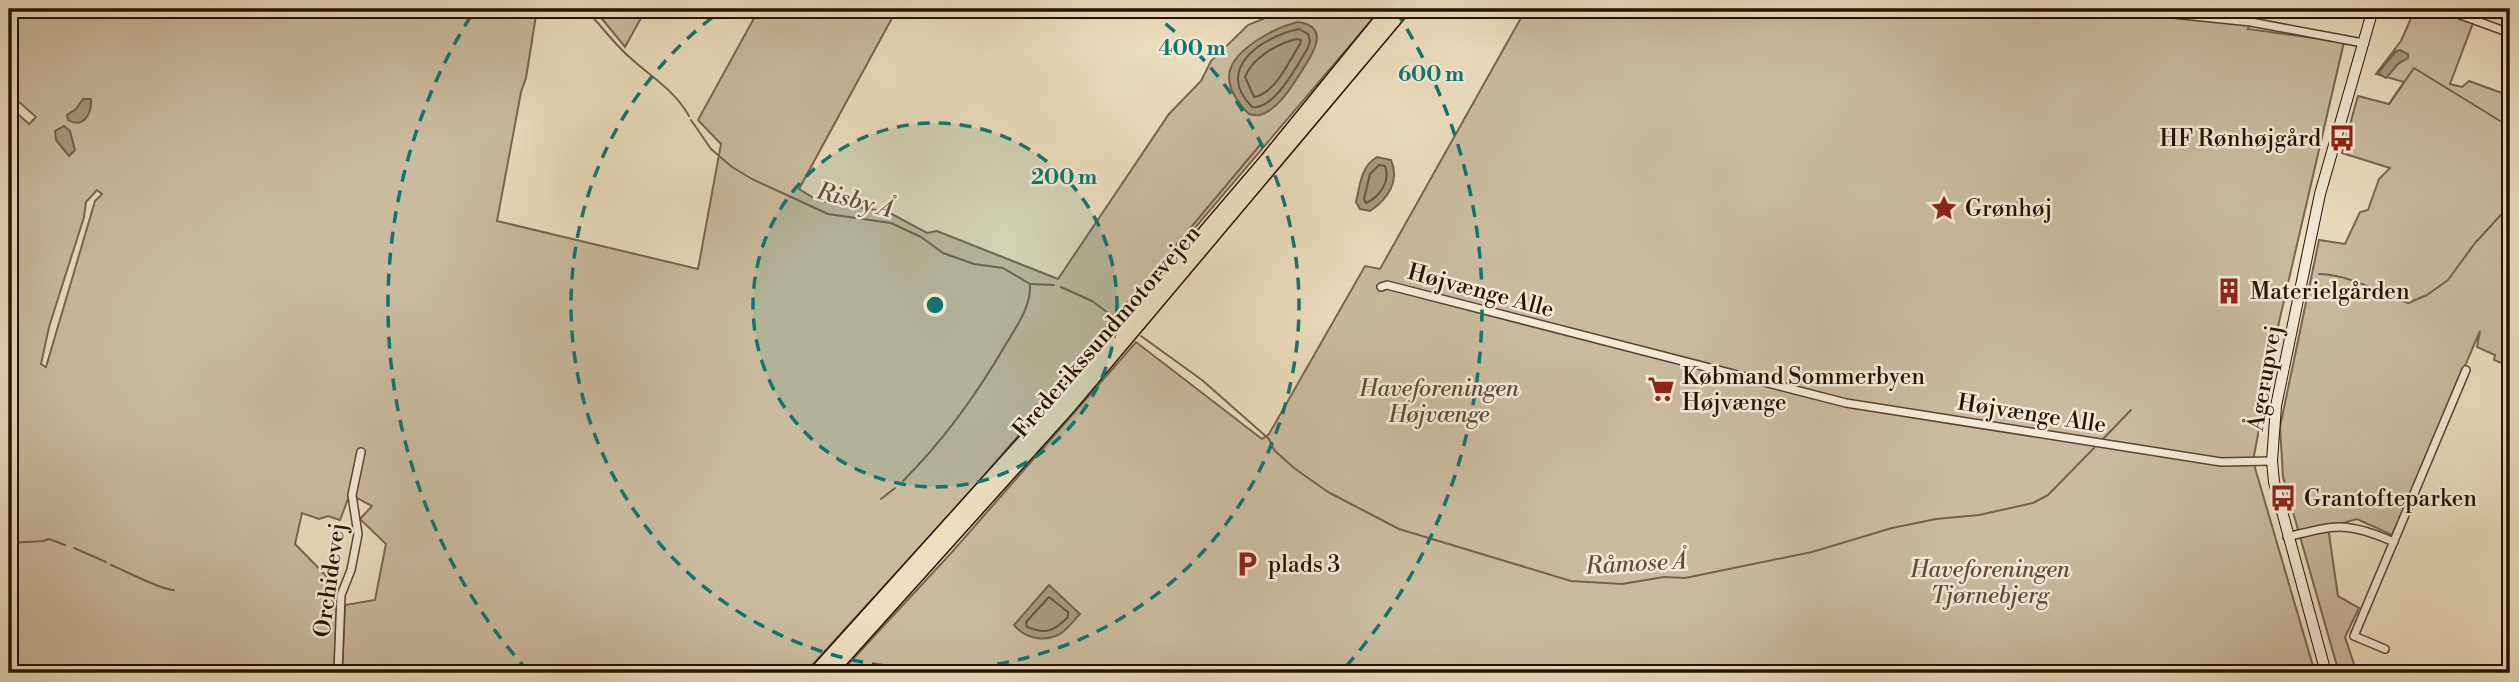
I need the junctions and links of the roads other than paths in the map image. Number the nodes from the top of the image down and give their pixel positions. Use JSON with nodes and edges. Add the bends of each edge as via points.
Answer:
{"nodes":[{"id":1,"x":1389,"y":9,"type":"edge"},
{"id":2,"x":1404,"y":9,"type":"edge"},
{"id":3,"x":2125,"y":9,"type":"edge"},
{"id":4,"x":2373,"y":9,"type":"edge"},
{"id":5,"x":2444,"y":9,"type":"edge"},
{"id":6,"x":2510,"y":33,"type":"edge"},
{"id":7,"x":2363,"y":43,"type":"junction"},
{"id":8,"x":1381,"y":287,"type":"dead end"},
{"id":9,"x":2466,"y":370,"type":"dead end"},
{"id":10,"x":361,"y":452,"type":"dead end"},
{"id":11,"x":2272,"y":461,"type":"junction"},
{"id":12,"x":2287,"y":537,"type":"junction"},
{"id":13,"x":2394,"y":542,"type":"junction"},
{"id":14,"x":2385,"y":649,"type":"dead end"},
{"id":15,"x":338,"y":673,"type":"edge"},
{"id":16,"x":815,"y":673,"type":"edge"},
{"id":17,"x":830,"y":673,"type":"edge"},
{"id":18,"x":2326,"y":673,"type":"edge"}],
"edges":[{"from":1,"to":16,"type":"highway","name":"Frederikssundmotorvejen","via":[[1062,399]]},
{"from":2,"to":17,"type":"highway","name":"Frederikssundmotorvejen","via":[[1070,406]]},
{"from":3,"to":7,"type":"street","via":[[2251,22]]},
{"from":4,"to":7,"type":"street","name":"Ågerupvej"},
{"from":5,"to":6,"type":"street"},
{"from":7,"to":11,"type":"street","name":"Ågerupvej","via":[[2320,194],[2276,406]]},
{"from":8,"to":11,"type":"street","name":"Højvænge Alle","via":[[1846,403],[2221,462]]},
{"from":9,"to":13,"type":"street"},
{"from":10,"to":15,"type":"street","name":"Orchidevej","via":[[352,495],[358,534],[341,595]]},
{"from":11,"to":12,"type":"street","name":"Ågerupvej"},
{"from":12,"to":13,"type":"street","via":[[2340,525]]},
{"from":12,"to":18,"type":"street","name":"Ågerupvej"},
{"from":13,"to":14,"type":"street","via":[[2354,636]]}]}
